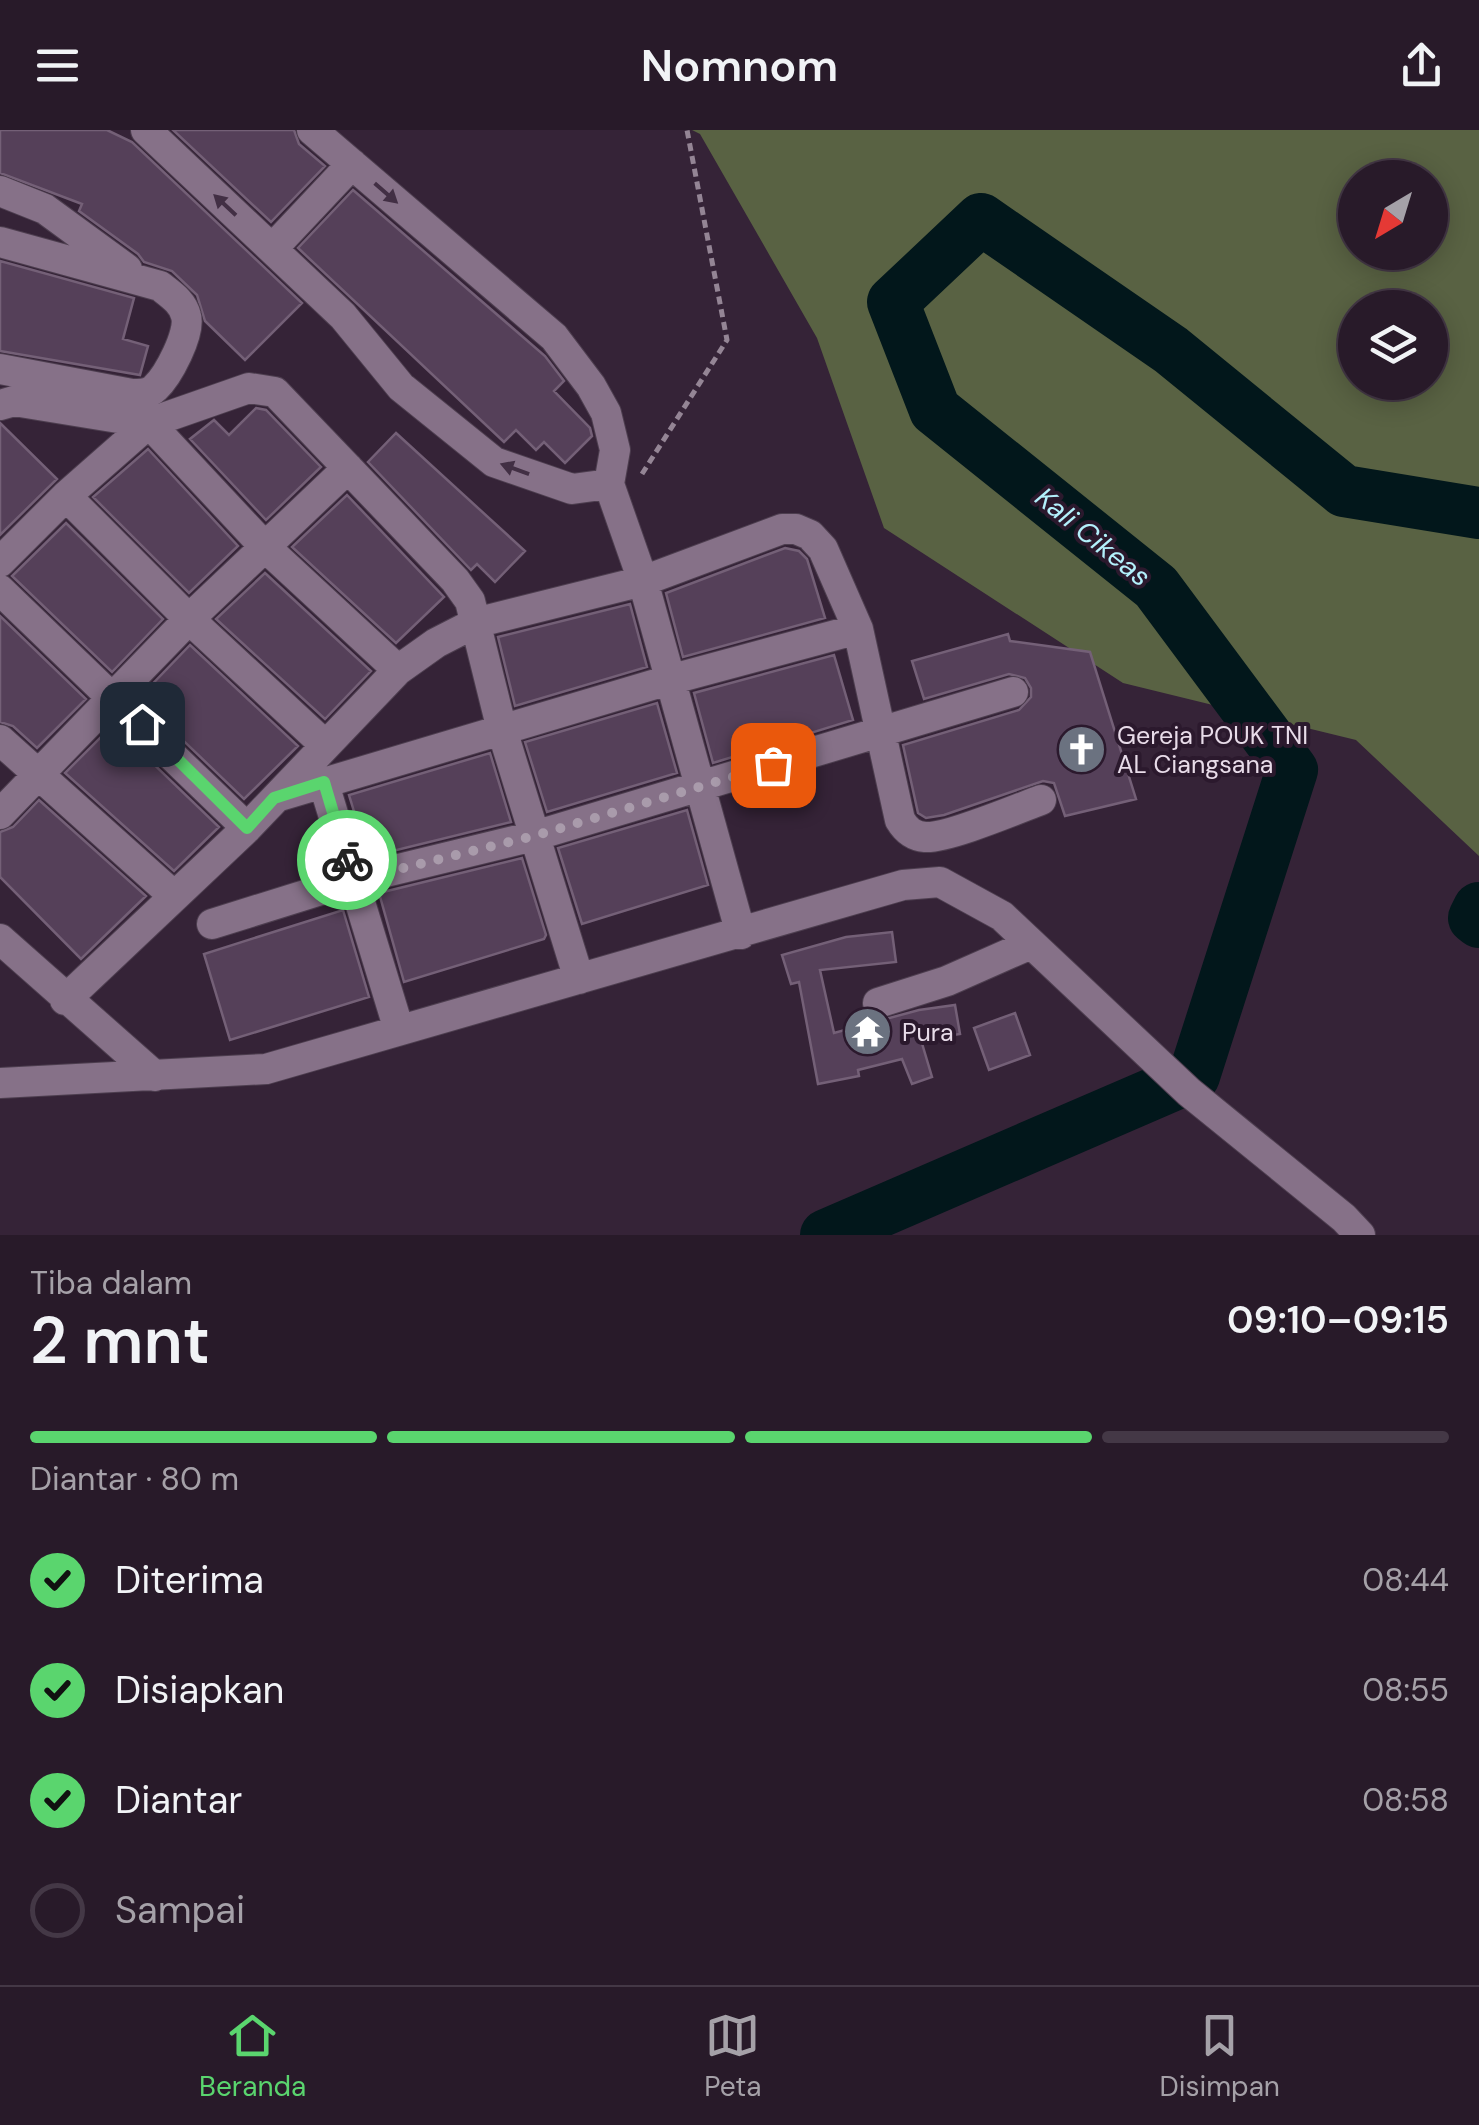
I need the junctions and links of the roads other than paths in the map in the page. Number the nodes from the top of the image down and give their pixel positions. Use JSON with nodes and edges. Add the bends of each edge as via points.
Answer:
{"nodes":[{"id":1,"x":146,"y":130,"type":"edge"},
{"id":2,"x":312,"y":130,"type":"edge"},
{"id":3,"x":352,"y":164,"type":"junction"},
{"id":4,"x":0,"y":191,"type":"edge"},
{"id":5,"x":0,"y":242,"type":"edge"},
{"id":6,"x":272,"y":249,"type":"junction"},
{"id":7,"x":142,"y":280,"type":"junction"},
{"id":8,"x":0,"y":370,"type":"edge"},
{"id":9,"x":0,"y":405,"type":"edge"},
{"id":10,"x":149,"y":422,"type":"junction"},
{"id":11,"x":348,"y":468,"type":"junction"},
{"id":12,"x":66,"y":496,"type":"junction"},
{"id":13,"x":614,"y":497,"type":"junction"},
{"id":14,"x":264,"y":546,"type":"junction"},
{"id":15,"x":0,"y":562,"type":"edge"},
{"id":16,"x":644,"y":581,"type":"junction"},
{"id":17,"x":0,"y":590,"type":"edge"},
{"id":18,"x":189,"y":619,"type":"junction"},
{"id":19,"x":475,"y":623,"type":"junction"},
{"id":20,"x":858,"y":629,"type":"junction"},
{"id":21,"x":398,"y":670,"type":"junction"},
{"id":22,"x":669,"y":680,"type":"junction"},
{"id":23,"x":1013,"y":692,"type":"dead end"},
{"id":24,"x":115,"y":697,"type":"junction"},
{"id":25,"x":502,"y":730,"type":"junction"},
{"id":26,"x":881,"y":734,"type":"junction"},
{"id":27,"x":0,"y":740,"type":"edge"},
{"id":28,"x":324,"y":744,"type":"junction"},
{"id":29,"x":38,"y":776,"type":"junction"},
{"id":30,"x":324,"y":782,"type":"junction"},
{"id":31,"x":702,"y":786,"type":"junction"},
{"id":32,"x":274,"y":798,"type":"junction"},
{"id":33,"x":1041,"y":800,"type":"dead end"},
{"id":34,"x":0,"y":814,"type":"edge"},
{"id":35,"x":247,"y":828,"type":"junction"},
{"id":36,"x":534,"y":836,"type":"junction"},
{"id":37,"x":354,"y":880,"type":"junction"},
{"id":38,"x":174,"y":896,"type":"junction"},
{"id":39,"x":212,"y":924,"type":"dead end"},
{"id":40,"x":739,"y":929,"type":"junction"},
{"id":41,"x":0,"y":939,"type":"edge"},
{"id":42,"x":1031,"y":944,"type":"junction"},
{"id":43,"x":579,"y":979,"type":"junction"},
{"id":44,"x":65,"y":1000,"type":"junction"},
{"id":45,"x":878,"y":1004,"type":"dead end"},
{"id":46,"x":399,"y":1030,"type":"junction"},
{"id":47,"x":156,"y":1076,"type":"junction"},
{"id":48,"x":0,"y":1083,"type":"edge"},
{"id":49,"x":1360,"y":1235,"type":"edge"}],
"edges":[{"from":6,"to":1,"type":"street","one_way":true},
{"from":2,"to":3,"type":"street"},
{"from":3,"to":6,"type":"street"},
{"from":3,"to":13,"type":"street","one_way":true,"via":[[554,337],[606,413],[616,450]]},
{"from":4,"to":7,"type":"street","via":[[46,209]]},
{"from":5,"to":7,"type":"street"},
{"from":13,"to":6,"type":"street","one_way":true,"via":[[494,462],[401,387],[342,316]]},
{"from":7,"to":8,"type":"street","via":[[176,298],[187,318],[184,340],[154,390],[132,394]]},
{"from":9,"to":10,"type":"street","via":[[14,401]]},
{"from":10,"to":11,"type":"street","via":[[262,388],[286,401]]},
{"from":10,"to":12,"type":"street"},
{"from":10,"to":14,"type":"street"},
{"from":11,"to":14,"type":"street"},
{"from":11,"to":19,"type":"street","via":[[456,580]]},
{"from":12,"to":15,"type":"street"},
{"from":12,"to":18,"type":"street"},
{"from":13,"to":16,"type":"street"},
{"from":14,"to":18,"type":"street"},
{"from":14,"to":21,"type":"street"},
{"from":16,"to":19,"type":"street"},
{"from":16,"to":20,"type":"street","via":[[796,529],[823,548]]},
{"from":16,"to":22,"type":"street"},
{"from":17,"to":24,"type":"street"},
{"from":18,"to":24,"type":"street"},
{"from":18,"to":28,"type":"street"},
{"from":19,"to":21,"type":"street"},
{"from":19,"to":25,"type":"street"},
{"from":20,"to":22,"type":"street"},
{"from":20,"to":26,"type":"street"},
{"from":21,"to":28,"type":"street"},
{"from":22,"to":25,"type":"street"},
{"from":22,"to":31,"type":"street"},
{"from":23,"to":26,"type":"street"},
{"from":24,"to":29,"type":"street"},
{"from":24,"to":35,"type":"street"},
{"from":25,"to":30,"type":"street"},
{"from":25,"to":36,"type":"street"},
{"from":26,"to":31,"type":"street"},
{"from":26,"to":33,"type":"street","via":[[900,820],[912,834],[933,837]]},
{"from":27,"to":29,"type":"street"},
{"from":28,"to":32,"type":"street"},
{"from":29,"to":34,"type":"street"},
{"from":29,"to":38,"type":"street"},
{"from":30,"to":32,"type":"street"},
{"from":30,"to":37,"type":"street"},
{"from":31,"to":36,"type":"street"},
{"from":31,"to":40,"type":"street"},
{"from":32,"to":35,"type":"street"},
{"from":35,"to":38,"type":"street"},
{"from":36,"to":37,"type":"street"},
{"from":36,"to":43,"type":"street"},
{"from":37,"to":39,"type":"street"},
{"from":37,"to":46,"type":"street"},
{"from":38,"to":44,"type":"street"},
{"from":40,"to":42,"type":"street","via":[[903,885],[940,882],[1002,916]]},
{"from":40,"to":43,"type":"street"},
{"from":41,"to":44,"type":"street"},
{"from":42,"to":45,"type":"street"},
{"from":42,"to":49,"type":"street","via":[[1189,1092]]},
{"from":43,"to":46,"type":"street"},
{"from":44,"to":47,"type":"street"},
{"from":46,"to":47,"type":"street","via":[[266,1070]]},
{"from":47,"to":48,"type":"street"}]}
